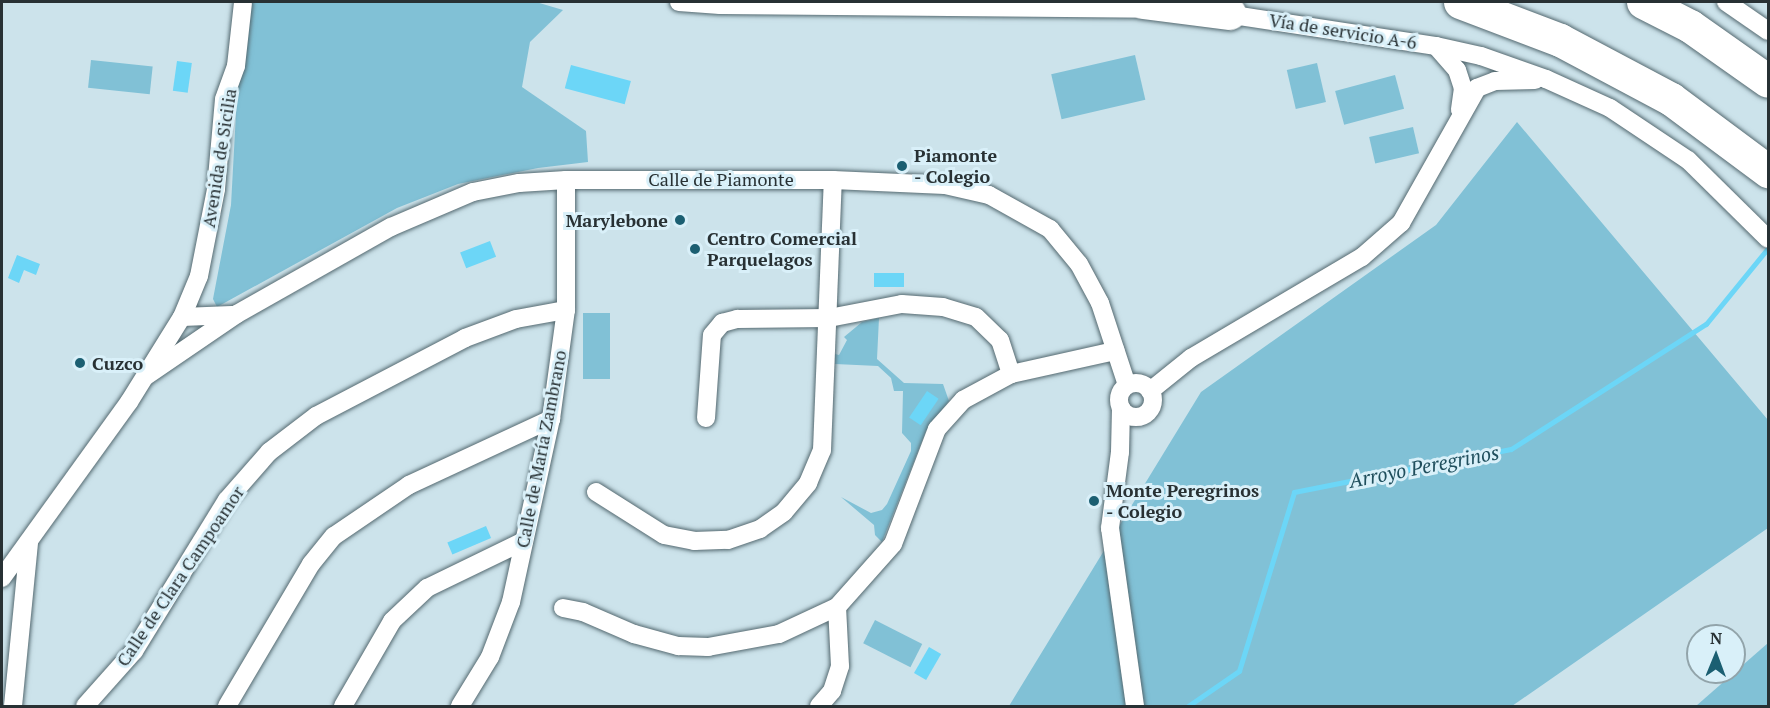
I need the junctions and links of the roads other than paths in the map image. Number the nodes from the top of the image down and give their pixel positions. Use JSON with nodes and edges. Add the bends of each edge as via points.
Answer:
{"nodes":[{"id":1,"x":679,"y":2,"type":"edge"},
{"id":2,"x":1143,"y":2,"type":"edge"},
{"id":3,"x":1460,"y":2,"type":"edge"},
{"id":4,"x":1643,"y":2,"type":"edge"},
{"id":5,"x":1726,"y":2,"type":"edge"},
{"id":6,"x":243,"y":3,"type":"edge"},
{"id":7,"x":1228,"y":14,"type":"junction"},
{"id":8,"x":1768,"y":31,"type":"edge"},
{"id":9,"x":1436,"y":46,"type":"junction"},
{"id":10,"x":1546,"y":79,"type":"junction"},
{"id":11,"x":1768,"y":81,"type":"edge"},
{"id":12,"x":1459,"y":118,"type":"junction"},
{"id":13,"x":1768,"y":171,"type":"edge"},
{"id":14,"x":566,"y":180,"type":"junction"},
{"id":15,"x":833,"y":180,"type":"junction"},
{"id":16,"x":1768,"y":239,"type":"edge"},
{"id":17,"x":566,"y":310,"type":"junction"},
{"id":18,"x":237,"y":314,"type":"junction"},
{"id":19,"x":182,"y":317,"type":"junction"},
{"id":20,"x":829,"y":318,"type":"junction"},
{"id":21,"x":1115,"y":351,"type":"junction"},
{"id":22,"x":1011,"y":374,"type":"junction"},
{"id":23,"x":146,"y":376,"type":"junction"},
{"id":24,"x":1127,"y":385,"type":"junction"},
{"id":25,"x":1150,"y":391,"type":"junction"},
{"id":26,"x":1121,"y":408,"type":"junction"},
{"id":27,"x":1143,"y":416,"type":"junction"},
{"id":28,"x":706,"y":418,"type":"dead end"},
{"id":29,"x":551,"y":419,"type":"junction"},
{"id":30,"x":1120,"y":452,"type":"junction"},
{"id":31,"x":597,"y":492,"type":"dead end"},
{"id":32,"x":29,"y":541,"type":"junction"},
{"id":33,"x":524,"y":541,"type":"junction"},
{"id":34,"x":2,"y":578,"type":"edge"},
{"id":35,"x":837,"y":607,"type":"junction"},
{"id":36,"x":562,"y":608,"type":"dead end"},
{"id":37,"x":13,"y":706,"type":"edge"},
{"id":38,"x":85,"y":706,"type":"edge"},
{"id":39,"x":227,"y":706,"type":"edge"},
{"id":40,"x":343,"y":706,"type":"edge"},
{"id":41,"x":460,"y":706,"type":"edge"},
{"id":42,"x":819,"y":706,"type":"edge"},
{"id":43,"x":1135,"y":706,"type":"edge"}],
"edges":[{"from":1,"to":7,"type":"street","name":"Vía de servicio A-6","via":[[732,6],[1099,6]]},
{"from":2,"to":7,"type":"highway"},
{"from":3,"to":13,"type":"highway","via":[[1560,40],[1671,99]]},
{"from":4,"to":11,"type":"highway","via":[[1690,26]]},
{"from":5,"to":8,"type":"street"},
{"from":6,"to":19,"type":"street","name":"Avenida de Sicilia","via":[[236,66],[224,99],[216,189],[199,276]]},
{"from":7,"to":9,"type":"street","name":"Vía de servicio A-6"},
{"from":9,"to":10,"type":"street","name":"Vía de servicio A-6","via":[[1481,56]]},
{"from":9,"to":12,"type":"street","via":[[1457,70],[1463,88]]},
{"from":10,"to":12,"type":"street","via":[[1495,81],[1477,88]]},
{"from":10,"to":16,"type":"street","name":"Vía de servicio A-6","via":[[1610,108],[1688,160],[1722,189]]},
{"from":12,"to":25,"type":"street","via":[[1401,222],[1370,250],[1191,358]]},
{"from":14,"to":15,"type":"street","name":"Calle de Piamonte"},
{"from":14,"to":17,"type":"street","name":"Calle de María Zambrano"},
{"from":14,"to":18,"type":"street","name":"Calle de Piamonte","via":[[519,183],[430,207]]},
{"from":15,"to":20,"type":"street"},
{"from":15,"to":21,"type":"street","name":"Calle de Piamonte","via":[[945,184],[989,195],[1019,209],[1050,229],[1079,264],[1100,303]]},
{"from":17,"to":29,"type":"street","name":"Calle de María Zambrano"},
{"from":17,"to":38,"type":"street","name":"Calle de Clara Campoamor","via":[[516,319],[465,338],[316,416],[269,452],[227,500],[134,651]]},
{"from":18,"to":19,"type":"street","name":"Calle de Piamonte"},
{"from":18,"to":23,"type":"street","name":"Calle de Piamonte"},
{"from":19,"to":23,"type":"street","name":"Avenida de Sicilia"},
{"from":20,"to":22,"type":"street","via":[[902,304],[943,307],[976,317],[1000,340]]},
{"from":20,"to":28,"type":"street","via":[[737,319],[722,323],[708,348]]},
{"from":20,"to":31,"type":"street","via":[[822,450],[808,483],[784,512],[759,529],[728,540],[694,541],[664,536]]},
{"from":21,"to":22,"type":"street"},
{"from":21,"to":24,"type":"street","name":"Calle de Piamonte"},
{"from":22,"to":35,"type":"street","via":[[963,400],[937,429],[893,544]]},
{"from":23,"to":32,"type":"street","name":"Avenida de Sicilia"},
{"from":24,"to":25,"type":"street","via":[[1140,384]]},
{"from":24,"to":26,"type":"street","via":[[1119,396]]},
{"from":25,"to":27,"type":"street","via":[[1153,403]]},
{"from":26,"to":27,"type":"street","via":[[1130,416]]},
{"from":26,"to":30,"type":"street"},
{"from":27,"to":30,"type":"street"},
{"from":29,"to":33,"type":"street","name":"Calle de María Zambrano"},
{"from":29,"to":39,"type":"street","via":[[409,485],[333,536],[311,564]]},
{"from":30,"to":43,"type":"street","via":[[1110,528]]},
{"from":32,"to":34,"type":"street","name":"Avenida de Sicilia"},
{"from":32,"to":37,"type":"street"},
{"from":33,"to":40,"type":"street","via":[[427,588],[392,621]]},
{"from":33,"to":41,"type":"street","name":"Calle de María Zambrano","via":[[511,602],[490,657]]},
{"from":35,"to":36,"type":"street","via":[[779,634],[708,647],[678,646],[645,638],[583,612]]},
{"from":35,"to":42,"type":"street","via":[[840,666],[832,691]]}]}
